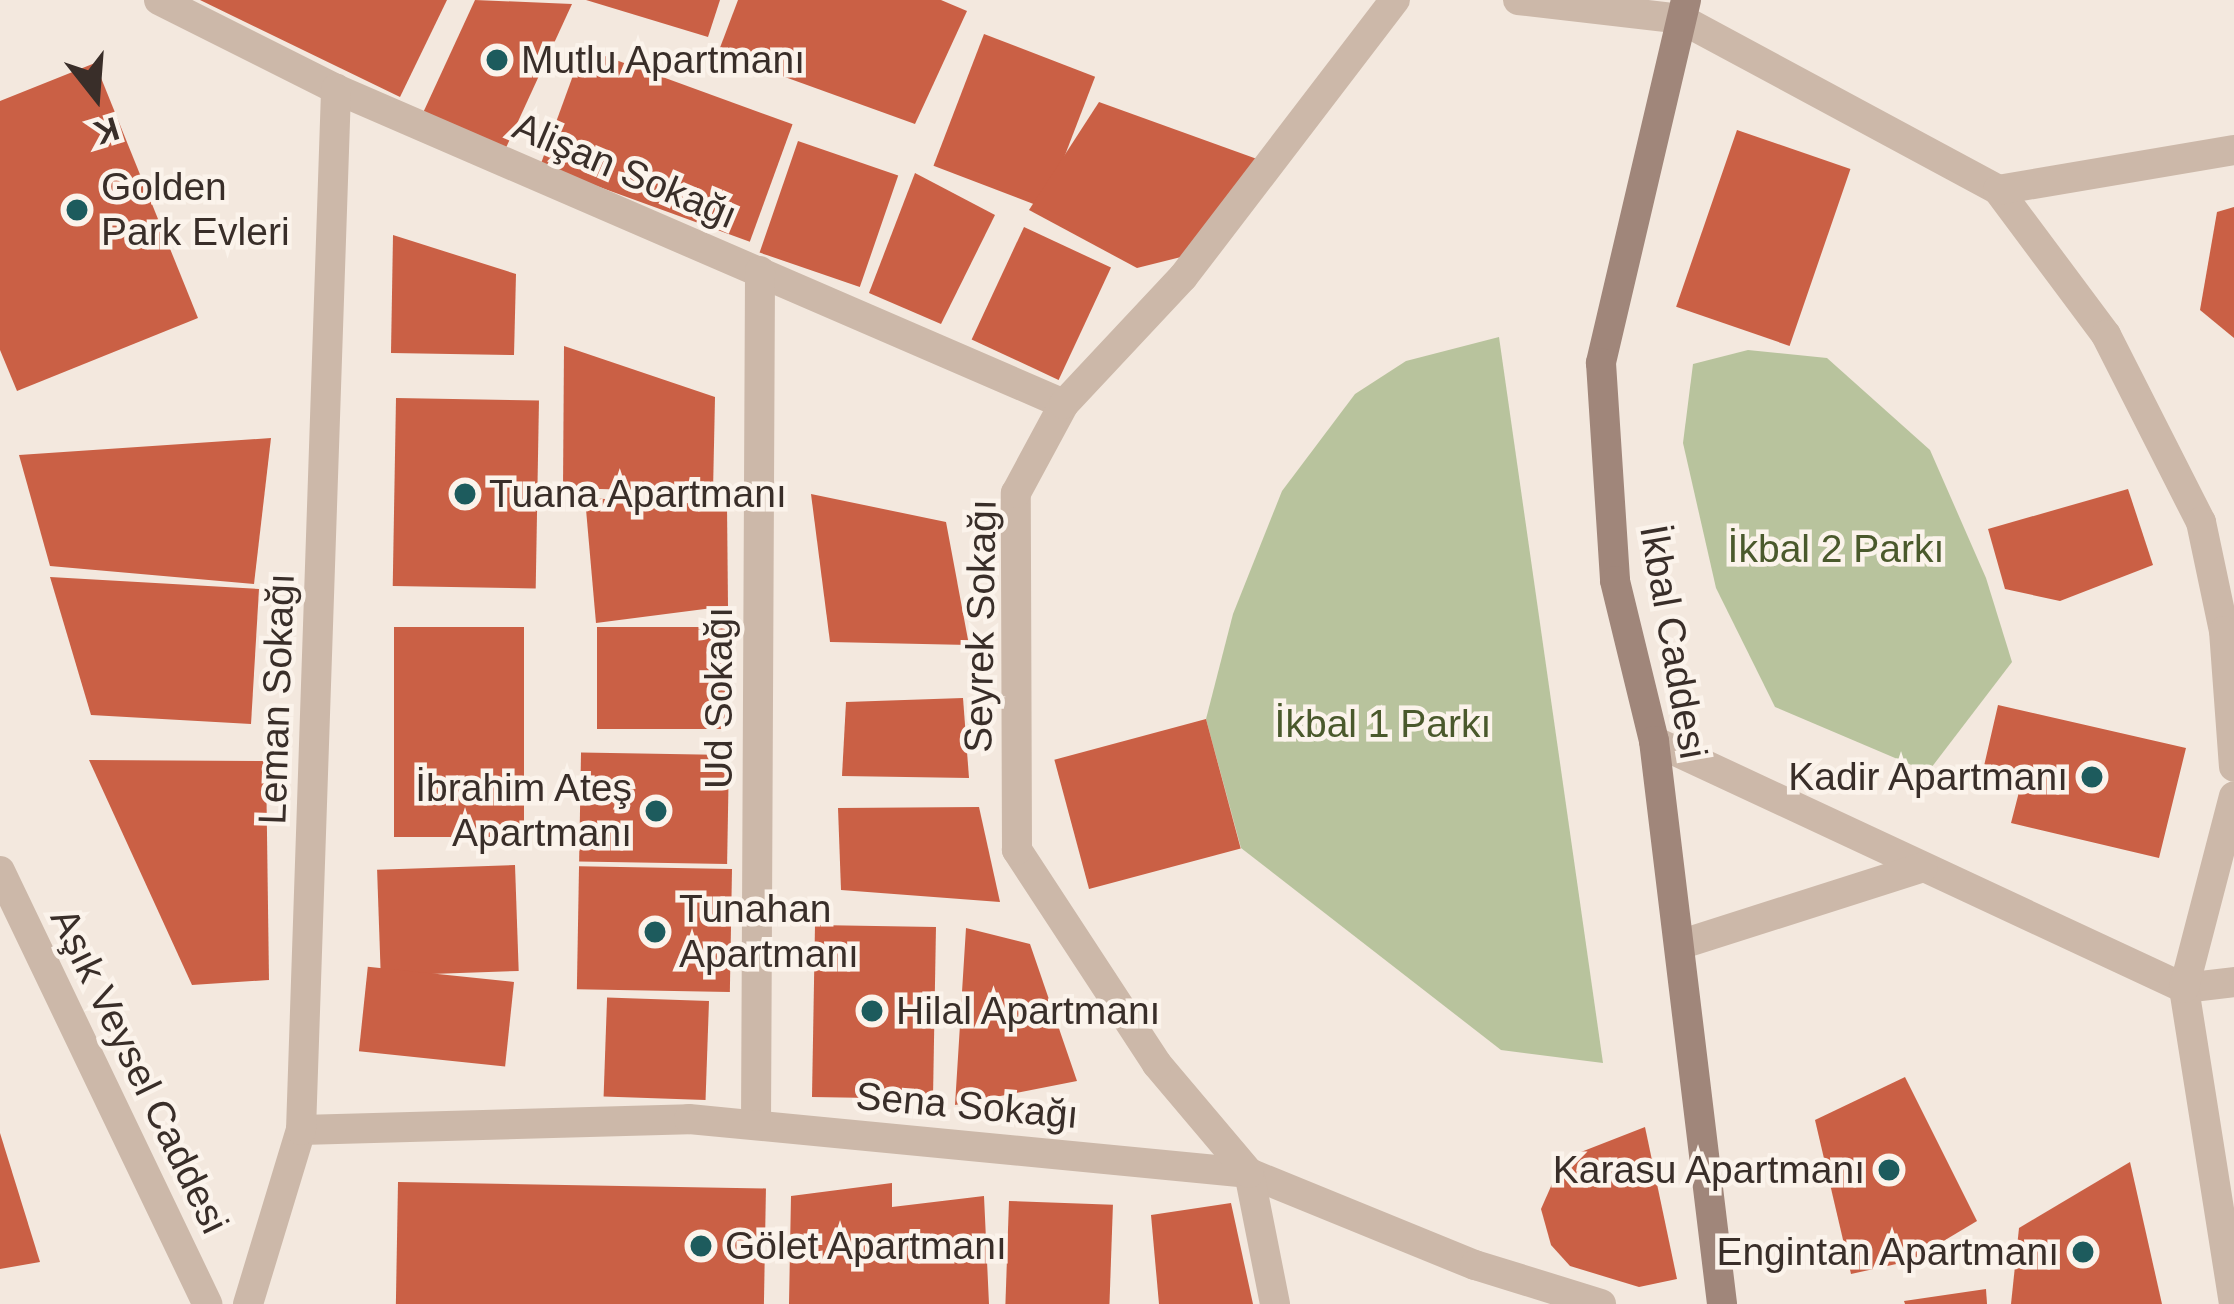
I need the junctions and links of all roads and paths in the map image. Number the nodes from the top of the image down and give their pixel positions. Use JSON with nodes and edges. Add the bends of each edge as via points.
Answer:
{"nodes":[{"id":1,"x":159,"y":0,"type":"edge"},
{"id":2,"x":1395,"y":0,"type":"edge"},
{"id":3,"x":1518,"y":0,"type":"edge"},
{"id":4,"x":1683,"y":10,"type":"edge"},
{"id":5,"x":336,"y":89,"type":"junction"},
{"id":6,"x":2234,"y":150,"type":"edge"},
{"id":7,"x":1998,"y":190,"type":"junction"},
{"id":8,"x":760,"y":271,"type":"junction"},
{"id":9,"x":1064,"y":404,"type":"junction"},
{"id":10,"x":1654,"y":741,"type":"junction"},
{"id":11,"x":2234,"y":767,"type":"edge"},
{"id":12,"x":2234,"y":796,"type":"edge"},
{"id":13,"x":1923,"y":867,"type":"junction"},
{"id":14,"x":0,"y":871,"type":"edge"},
{"id":15,"x":1679,"y":945,"type":"junction"},
{"id":16,"x":2234,"y":982,"type":"edge"},
{"id":17,"x":2184,"y":988,"type":"junction"},
{"id":18,"x":755,"y":1125,"type":"junction"},
{"id":19,"x":302,"y":1130,"type":"junction"},
{"id":20,"x":1249,"y":1173,"type":"junction"},
{"id":21,"x":207,"y":1304,"type":"edge"},
{"id":22,"x":248,"y":1304,"type":"edge"},
{"id":23,"x":1276,"y":1304,"type":"edge"},
{"id":24,"x":1601,"y":1304,"type":"edge"},
{"id":25,"x":1722,"y":1304,"type":"edge"},
{"id":26,"x":2234,"y":1304,"type":"edge"}],
"edges":[{"from":1,"to":5,"type":"street","name":"Alişan Sokağı"},
{"from":2,"to":9,"type":"street","name":"Seyrek Sokağı","via":[[1196,261]]},
{"from":3,"to":4,"type":"street"},
{"from":4,"to":7,"type":"street"},
{"from":4,"to":10,"type":"main road","name":"İkbal Caddesi","via":[[1600,363],[1615,581]]},
{"from":5,"to":8,"type":"street","name":"Alişan Sokağı"},
{"from":5,"to":19,"type":"street","name":"Leman Sokağı"},
{"from":6,"to":7,"type":"street"},
{"from":7,"to":11,"type":"street","via":[[2106,335],[2201,522],[2224,631]]},
{"from":8,"to":9,"type":"street","name":"Alişan Sokağı"},
{"from":8,"to":18,"type":"street","name":"Ud Sokağı"},
{"from":9,"to":20,"type":"street","name":"Seyrek Sokağı","via":[[1016,493],[1018,850],[1157,1064]]},
{"from":10,"to":13,"type":"street"},
{"from":10,"to":15,"type":"main road","name":"İkbal Caddesi"},
{"from":12,"to":17,"type":"street"},
{"from":13,"to":15,"type":"street"},
{"from":13,"to":17,"type":"street"},
{"from":14,"to":21,"type":"street","name":"Aşık Veysel Caddesi"},
{"from":15,"to":25,"type":"main road","name":"İkbal Caddesi"},
{"from":16,"to":17,"type":"street"},
{"from":17,"to":26,"type":"street"},
{"from":18,"to":19,"type":"street","name":"Sena Sokağı","via":[[559,1120]]},
{"from":18,"to":20,"type":"street","name":"Sena Sokağı"},
{"from":19,"to":22,"type":"street","name":"Leman Sokağı"},
{"from":20,"to":23,"type":"street","name":"Seyrek Sokağı"},
{"from":20,"to":24,"type":"street","name":"Sena Sokağı","via":[[1474,1265]]}]}
